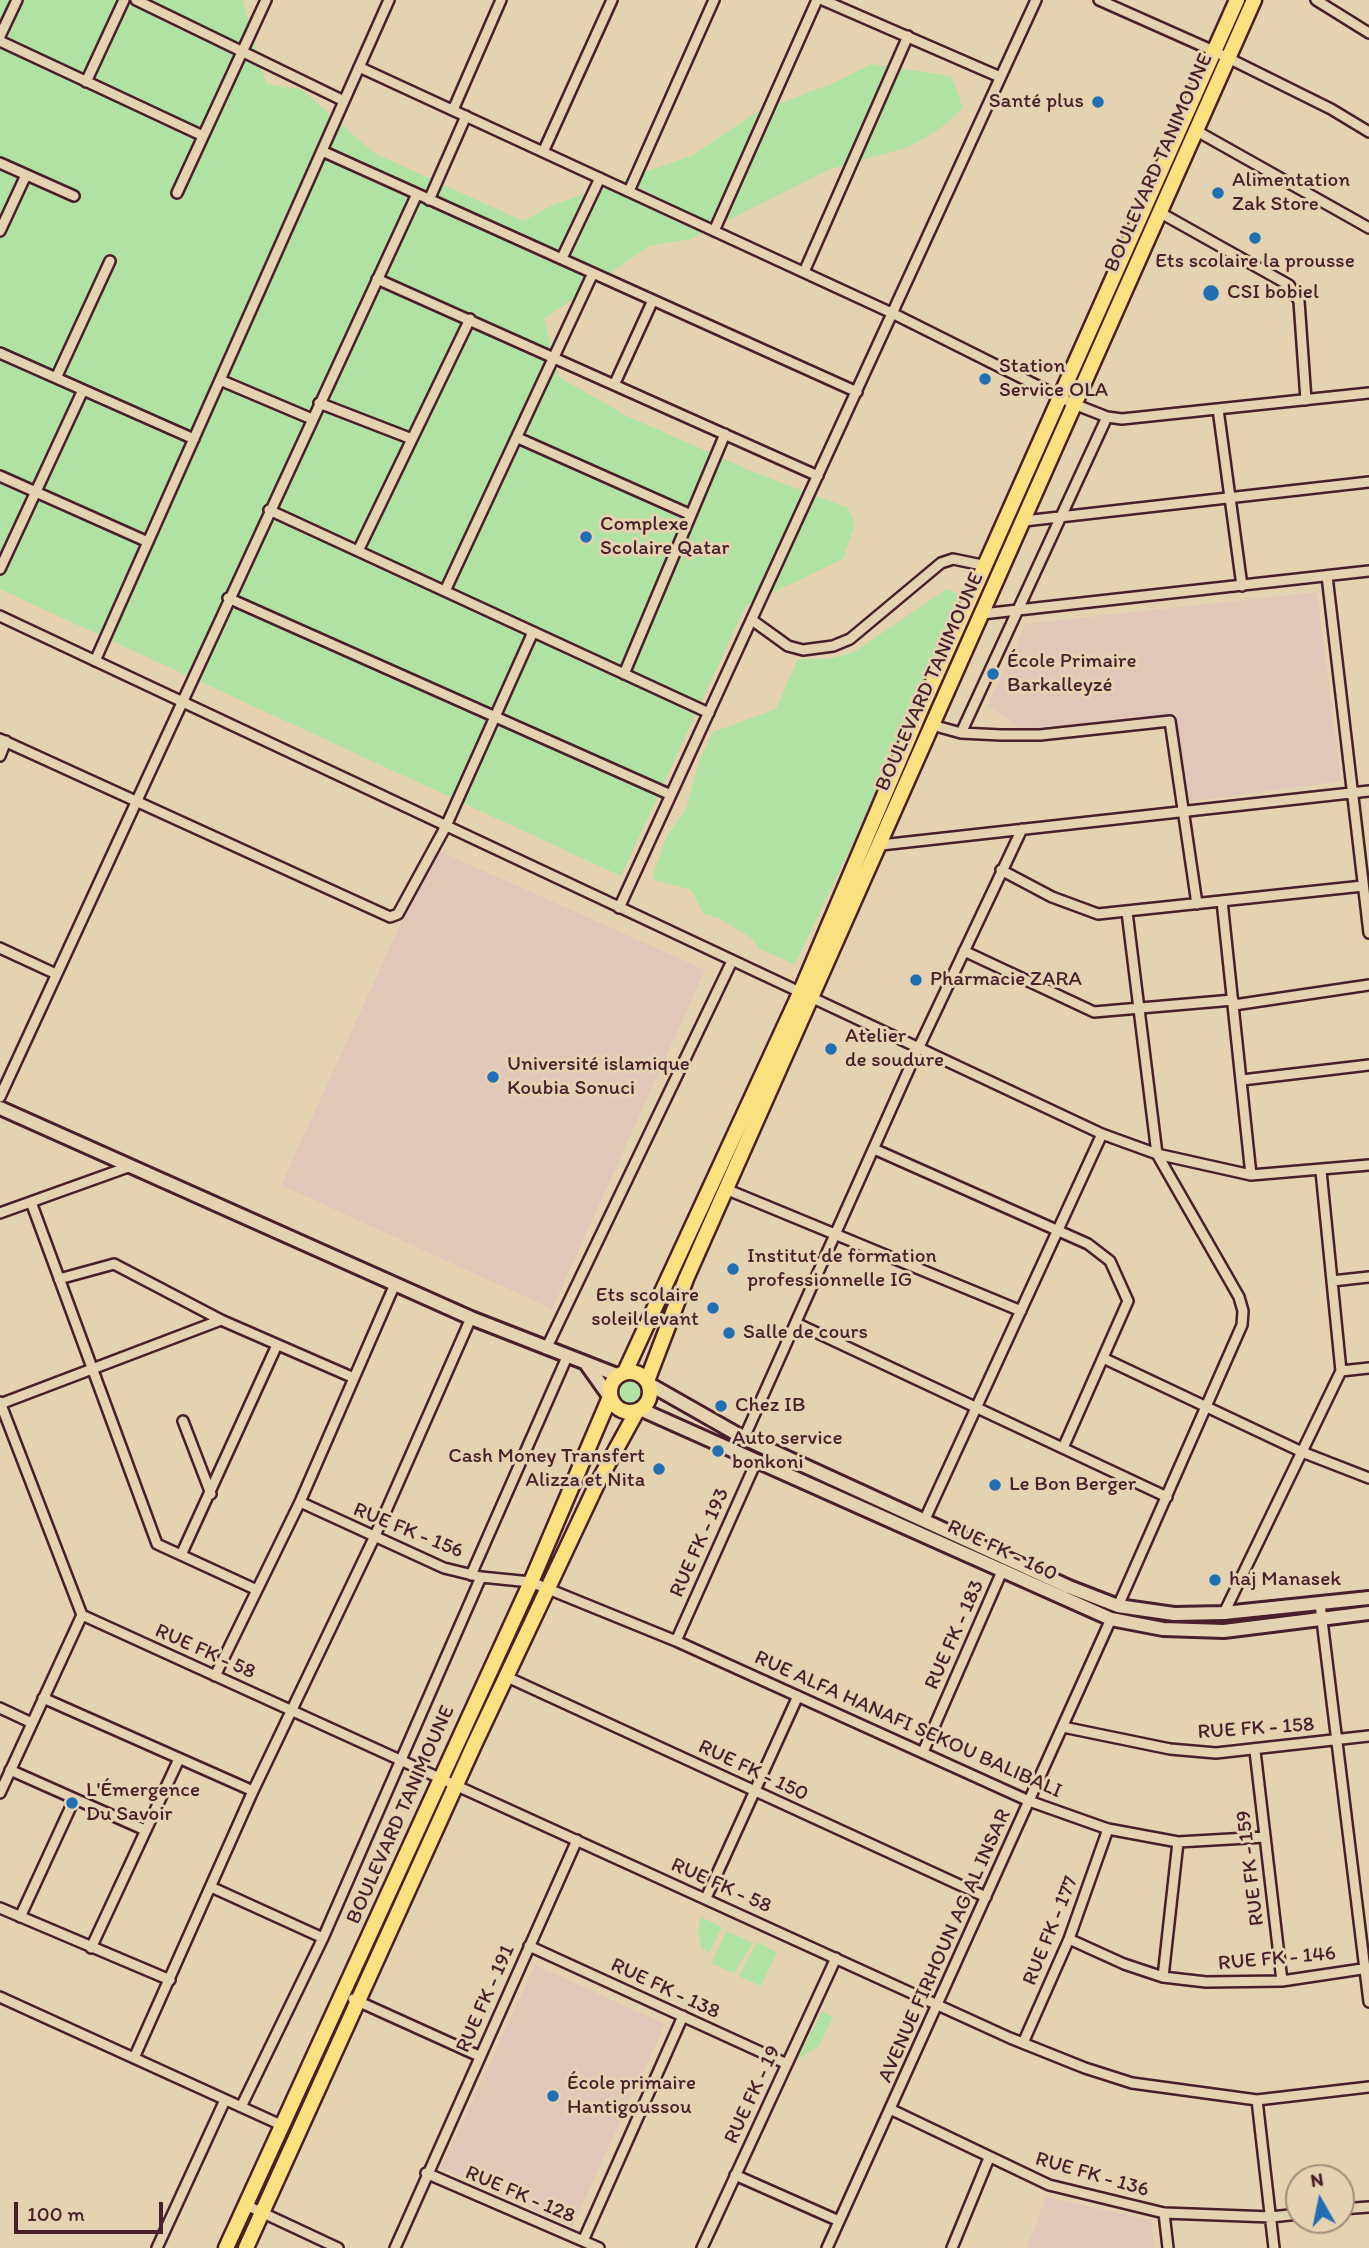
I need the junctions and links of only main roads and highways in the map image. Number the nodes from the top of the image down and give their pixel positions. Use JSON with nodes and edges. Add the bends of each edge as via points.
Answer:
{"nodes":[{"id":1,"x":1237,"y":0,"type":"edge"},
{"id":2,"x":1254,"y":0,"type":"edge"},
{"id":3,"x":1222,"y":55,"type":"junction"},
{"id":4,"x":1067,"y":400,"type":"junction"},
{"id":5,"x":806,"y":996,"type":"junction"},
{"id":6,"x":0,"y":1108,"type":"edge"},
{"id":7,"x":586,"y":1364,"type":"junction"},
{"id":8,"x":621,"y":1373,"type":"junction"},
{"id":9,"x":648,"y":1383,"type":"junction"},
{"id":10,"x":610,"y":1397,"type":"junction"},
{"id":11,"x":638,"y":1410,"type":"junction"},
{"id":12,"x":1369,"y":1598,"type":"edge"},
{"id":13,"x":1369,"y":1613,"type":"edge"},
{"id":14,"x":1138,"y":1618,"type":"junction"},
{"id":15,"x":226,"y":2248,"type":"edge"},
{"id":16,"x":246,"y":2248,"type":"edge"}],
"edges":[{"from":1,"to":3,"type":"main road","name":"BOULEVARD TANIMOUNE"},
{"from":2,"to":3,"type":"main road","name":"BOULEVARD TANIMOUNE"},
{"from":3,"to":4,"type":"main road","name":"BOULEVARD TANIMOUNE"},
{"from":3,"to":4,"type":"main road","name":"BOULEVARD TANIMOUNE","via":[[1159,212]]},
{"from":4,"to":5,"type":"main road","name":"BOULEVARD TANIMOUNE","via":[[921,709]]},
{"from":4,"to":5,"type":"main road","name":"BOULEVARD TANIMOUNE","via":[[1024,521],[881,845]]},
{"from":5,"to":8,"type":"main road","name":"BOULEVARD TANIMOUNE"},
{"from":5,"to":9,"type":"main road","name":"BOULEVARD TANIMOUNE","via":[[728,1190],[686,1279]]},
{"from":6,"to":7,"type":"main road","via":[[471,1318]]},
{"from":7,"to":8,"type":"main road"},
{"from":7,"to":10,"type":"main road"},
{"from":8,"to":9,"type":"main road","via":[[640,1374]]},
{"from":8,"to":10,"type":"main road","via":[[610,1384]]},
{"from":9,"to":11,"type":"main road","via":[[649,1399]]},
{"from":9,"to":14,"type":"main road","name":"RUE FK - 160","via":[[744,1437]]},
{"from":10,"to":11,"type":"main road","via":[[618,1408]]},
{"from":10,"to":15,"type":"main road","name":"BOULEVARD TANIMOUNE","via":[[531,1582]]},
{"from":11,"to":14,"type":"main road","name":"RUE FK - 160","via":[[1056,1597],[1111,1619]]},
{"from":11,"to":16,"type":"main road","name":"BOULEVARD TANIMOUNE","via":[[597,1484]]},
{"from":12,"to":14,"type":"main road","name":"RUE FK - 160"},
{"from":13,"to":14,"type":"main road","name":"RUE FK - 160","via":[[1224,1630],[1163,1629]]}]}
